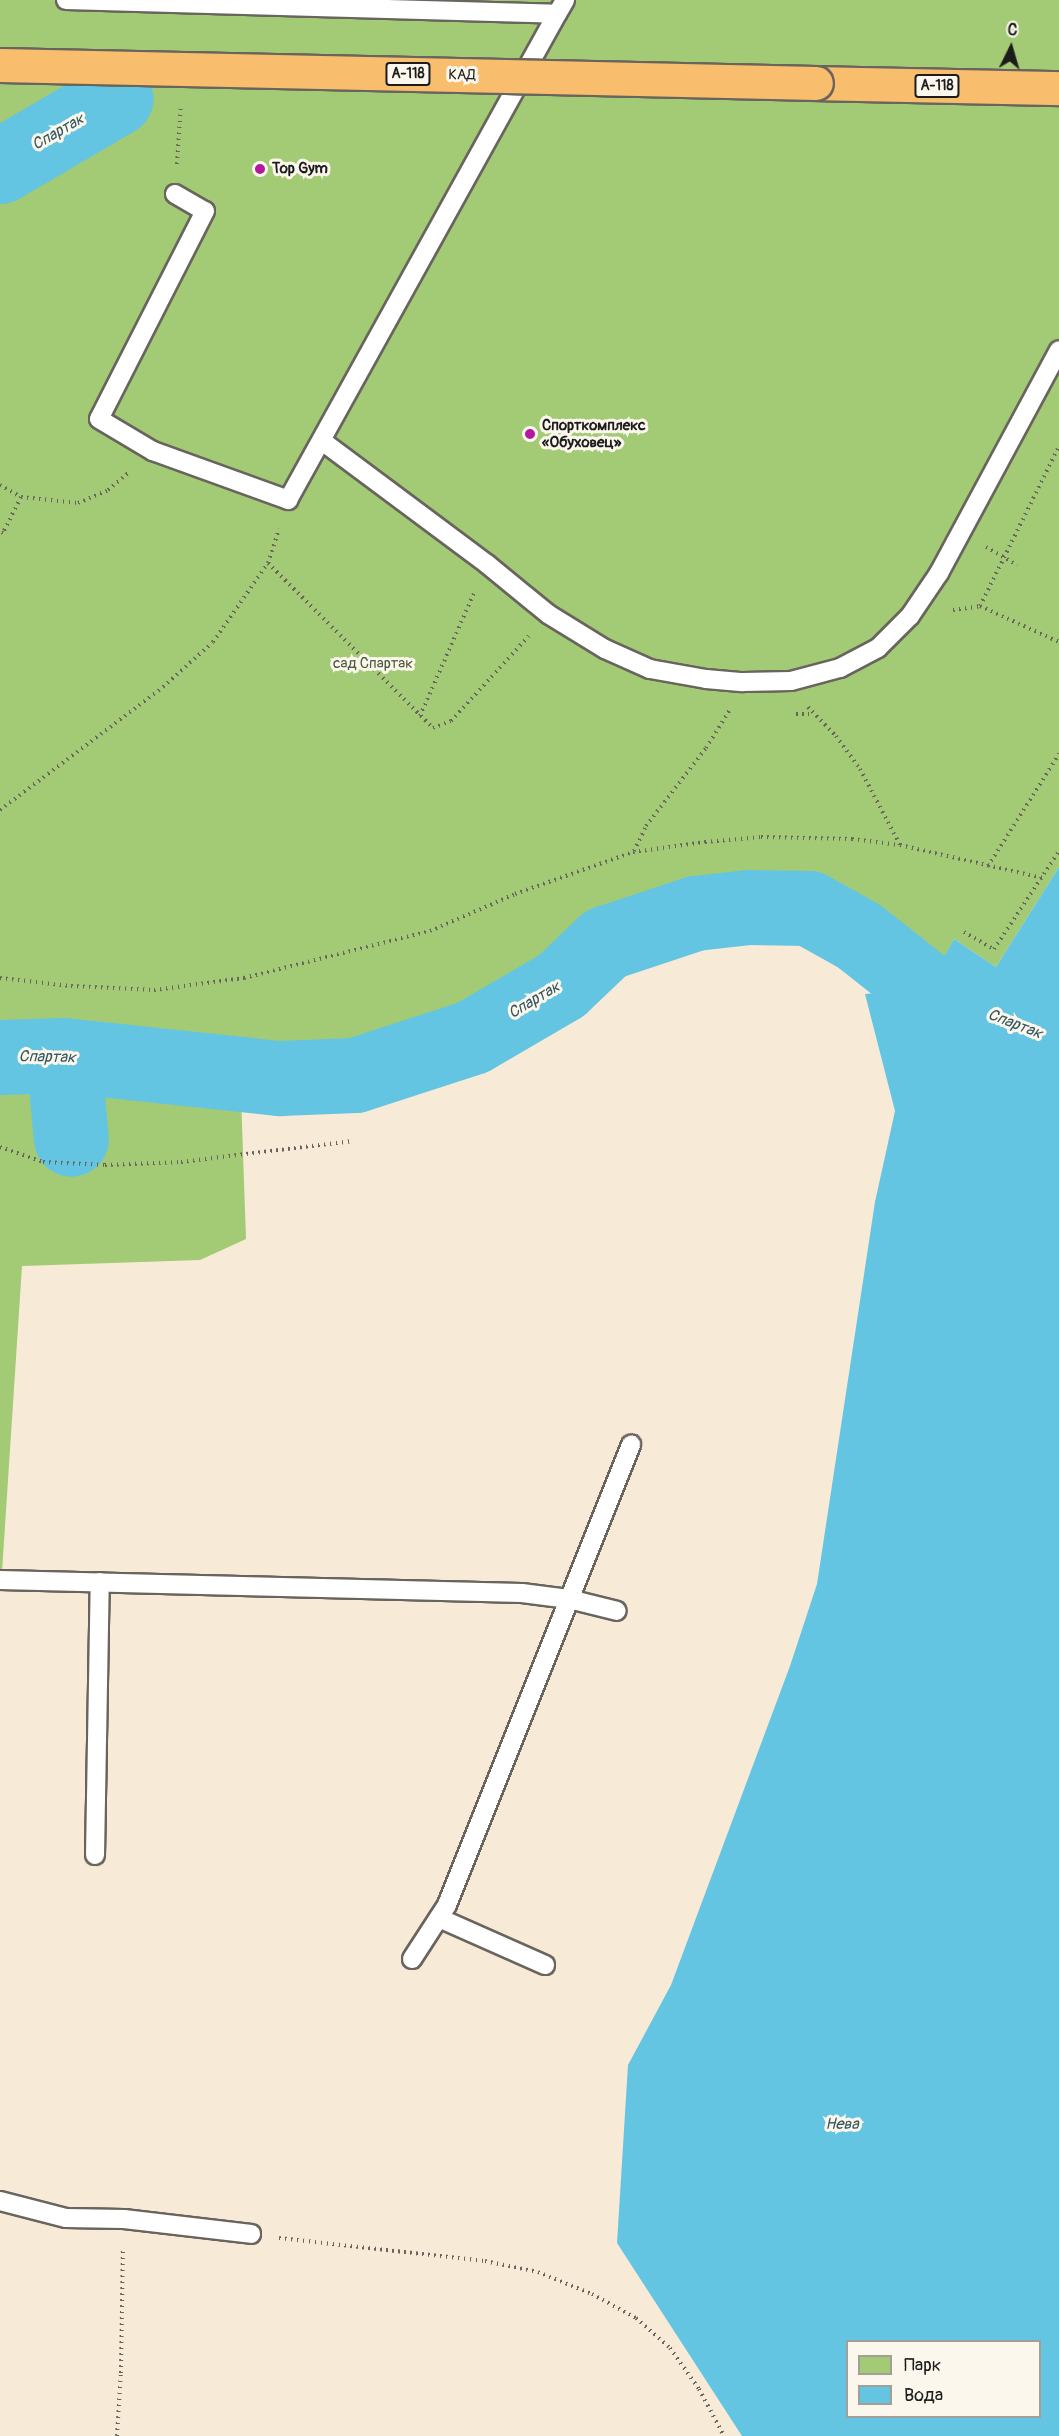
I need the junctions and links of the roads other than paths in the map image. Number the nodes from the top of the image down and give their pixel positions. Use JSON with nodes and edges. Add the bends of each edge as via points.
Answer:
{"nodes":[{"id":1,"x":66,"y":0,"type":"edge"},
{"id":2,"x":561,"y":7,"type":"edge"},
{"id":3,"x":0,"y":65,"type":"edge"},
{"id":4,"x":1059,"y":88,"type":"edge"},
{"id":5,"x":175,"y":194,"type":"dead end"},
{"id":6,"x":1059,"y":350,"type":"edge"},
{"id":7,"x":322,"y":441,"type":"junction"},
{"id":8,"x":631,"y":1444,"type":"dead end"},
{"id":9,"x":0,"y":1580,"type":"edge"},
{"id":10,"x":100,"y":1581,"type":"junction"},
{"id":11,"x":569,"y":1599,"type":"junction"},
{"id":12,"x":617,"y":1611,"type":"dead end"},
{"id":13,"x":95,"y":1855,"type":"dead end"},
{"id":14,"x":439,"y":1918,"type":"junction"},
{"id":15,"x":412,"y":1959,"type":"dead end"},
{"id":16,"x":545,"y":1965,"type":"dead end"},
{"id":17,"x":0,"y":2201,"type":"edge"},
{"id":18,"x":251,"y":2234,"type":"road end"}],
"edges":[{"from":1,"to":2,"type":"lane"},
{"from":2,"to":7,"type":"lane"},
{"from":3,"to":4,"type":"highway","name":"КАД","number":"А-118","bridge":true},
{"from":5,"to":7,"type":"lane","via":[[205,211],[99,419],[153,451],[288,500]]},
{"from":6,"to":7,"type":"lane","via":[[939,573],[910,616],[878,648],[840,668],[791,681],[706,679],[650,669],[605,649],[548,614],[488,564]]},
{"from":8,"to":11,"type":"lane"},
{"from":9,"to":10,"type":"lane"},
{"from":10,"to":11,"type":"lane","via":[[522,1593]]},
{"from":10,"to":13,"type":"lane"},
{"from":11,"to":12,"type":"lane"},
{"from":11,"to":14,"type":"lane"},
{"from":14,"to":15,"type":"lane"},
{"from":14,"to":16,"type":"lane"},
{"from":17,"to":18,"type":"lane","via":[[66,2218],[124,2219]]}]}
